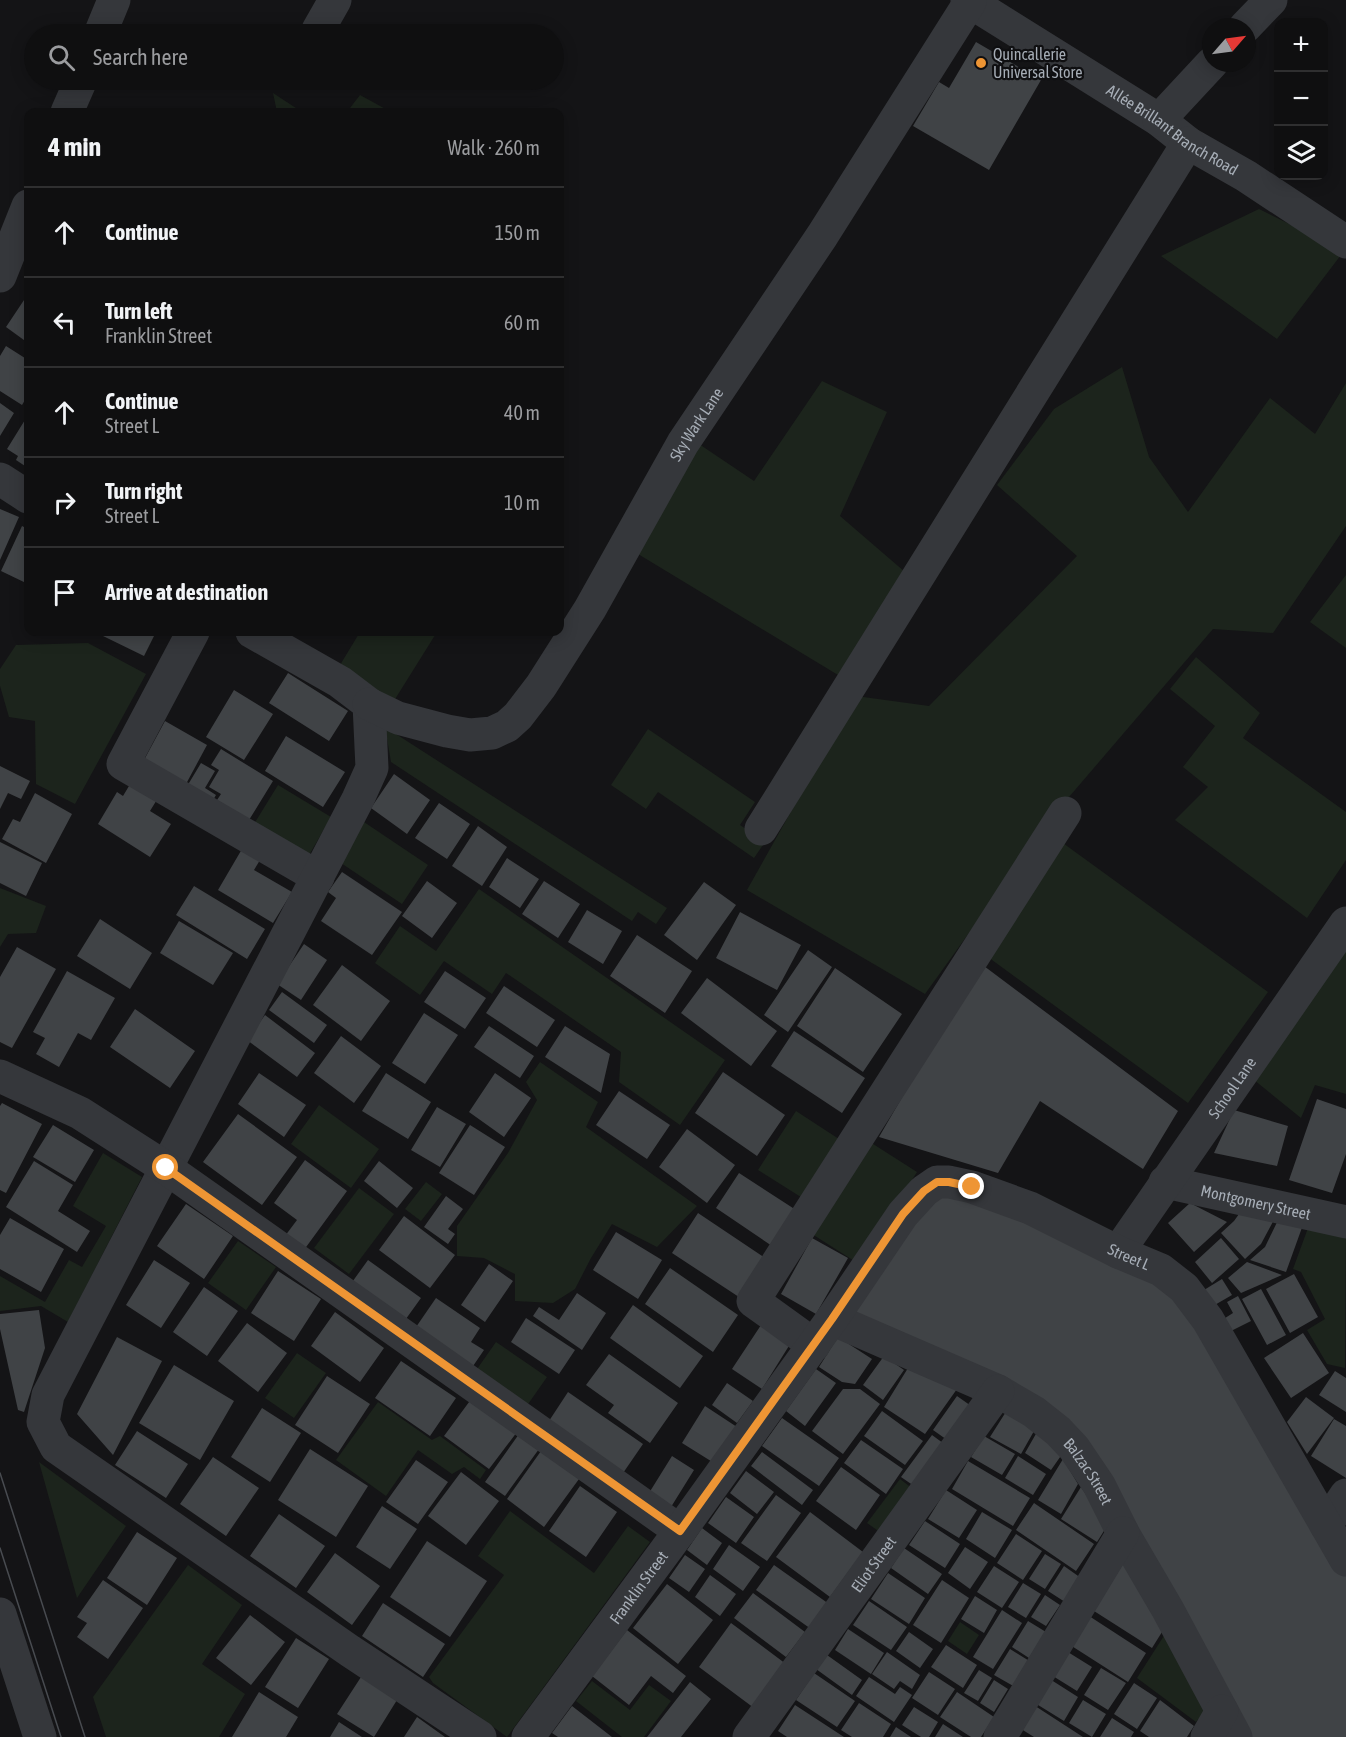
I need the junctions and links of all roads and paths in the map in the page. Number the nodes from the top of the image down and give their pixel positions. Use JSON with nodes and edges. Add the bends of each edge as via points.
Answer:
{"nodes":[{"id":1,"x":114,"y":0,"type":"edge"},
{"id":2,"x":335,"y":0,"type":"edge"},
{"id":3,"x":1271,"y":0,"type":"edge"},
{"id":4,"x":969,"y":1,"type":"edge"},
{"id":5,"x":1254,"y":18,"type":"edge"},
{"id":6,"x":104,"y":24,"type":"edge"},
{"id":7,"x":321,"y":24,"type":"edge"},
{"id":8,"x":1204,"y":72,"type":"edge"},
{"id":9,"x":77,"y":90,"type":"edge"},
{"id":10,"x":69,"y":108,"type":"edge"},
{"id":11,"x":1159,"y":120,"type":"junction"},
{"id":12,"x":1188,"y":143,"type":"junction"},
{"id":13,"x":24,"y":216,"type":"edge"},
{"id":14,"x":1346,"y":242,"type":"edge"},
{"id":15,"x":0,"y":276,"type":"edge"},
{"id":16,"x":0,"y":478,"type":"edge"},
{"id":17,"x":24,"y":494,"type":"edge"},
{"id":18,"x":191,"y":636,"type":"edge"},
{"id":19,"x":259,"y":636,"type":"edge"},
{"id":20,"x":369,"y":705,"type":"junction"},
{"id":21,"x":1065,"y":813,"type":"dead end"},
{"id":22,"x":761,"y":829,"type":"dead end"},
{"id":23,"x":318,"y":877,"type":"junction"},
{"id":24,"x":1346,"y":923,"type":"edge"},
{"id":25,"x":0,"y":1076,"type":"edge"},
{"id":26,"x":166,"y":1168,"type":"junction"},
{"id":27,"x":1166,"y":1182,"type":"junction"},
{"id":28,"x":1346,"y":1222,"type":"edge"},
{"id":29,"x":1118,"y":1252,"type":"junction"},
{"id":30,"x":823,"y":1332,"type":"junction"},
{"id":31,"x":998,"y":1391,"type":"junction"},
{"id":32,"x":1346,"y":1495,"type":"edge"},
{"id":33,"x":1326,"y":1525,"type":"junction"},
{"id":34,"x":680,"y":1531,"type":"junction"},
{"id":35,"x":1123,"y":1533,"type":"junction"},
{"id":36,"x":1346,"y":1560,"type":"edge"},
{"id":37,"x":0,"y":1614,"type":"edge"},
{"id":38,"x":1222,"y":1728,"type":"edge"},
{"id":39,"x":40,"y":1737,"type":"edge"},
{"id":40,"x":480,"y":1737,"type":"edge"},
{"id":41,"x":528,"y":1737,"type":"edge"},
{"id":42,"x":749,"y":1737,"type":"edge"},
{"id":43,"x":1000,"y":1737,"type":"edge"}],
"edges":[{"from":1,"to":6,"type":"street"},
{"from":2,"to":7,"type":"street"},
{"from":3,"to":5,"type":"street"},
{"from":4,"to":11,"type":"street","name":"Allée Brillant Branch Road"},
{"from":4,"to":20,"type":"street","name":"Sky Wark Lane","via":[[822,236],[683,443],[590,609],[518,716],[492,733],[470,735],[398,718]]},
{"from":8,"to":11,"type":"street"},
{"from":9,"to":10,"type":"street"},
{"from":11,"to":12,"type":"street","name":"Allée Brillant Branch Road"},
{"from":12,"to":14,"type":"street","name":"Allée Brillant Branch Road"},
{"from":12,"to":22,"type":"street"},
{"from":13,"to":15,"type":"street"},
{"from":16,"to":17,"type":"street"},
{"from":18,"to":23,"type":"street","via":[[123,764]]},
{"from":19,"to":20,"type":"street","name":"Sky Wark Lane","via":[[340,682]]},
{"from":20,"to":23,"type":"street","via":[[372,768]]},
{"from":21,"to":30,"type":"street","name":"Balzac Street","via":[[753,1302]]},
{"from":23,"to":26,"type":"street"},
{"from":24,"to":27,"type":"street","name":"School Lane"},
{"from":25,"to":26,"type":"street","via":[[80,1113]]},
{"from":26,"to":34,"type":"street"},
{"from":26,"to":40,"type":"street","via":[[48,1395],[43,1422],[56,1447]]},
{"from":27,"to":28,"type":"street","name":"Montgomery Street"},
{"from":27,"to":29,"type":"street","name":"School Lane"},
{"from":29,"to":30,"type":"street","name":"Street L","via":[[1030,1208],[972,1187],[937,1182],[903,1214]]},
{"from":29,"to":33,"type":"street","name":"Street L","via":[[1161,1270],[1184,1288],[1208,1320]]},
{"from":30,"to":31,"type":"street","name":"Balzac Street"},
{"from":30,"to":34,"type":"street","name":"Franklin Street"},
{"from":31,"to":35,"type":"street","name":"Balzac Street","via":[[1034,1412],[1074,1448],[1100,1485]]},
{"from":31,"to":42,"type":"street","name":"Eliot Street"},
{"from":32,"to":33,"type":"street"},
{"from":33,"to":36,"type":"street","name":"Street L"},
{"from":34,"to":41,"type":"street","name":"Franklin Street"},
{"from":35,"to":38,"type":"street","name":"Balzac Street","via":[[1168,1610]]},
{"from":35,"to":43,"type":"street"},
{"from":37,"to":39,"type":"street"}]}
